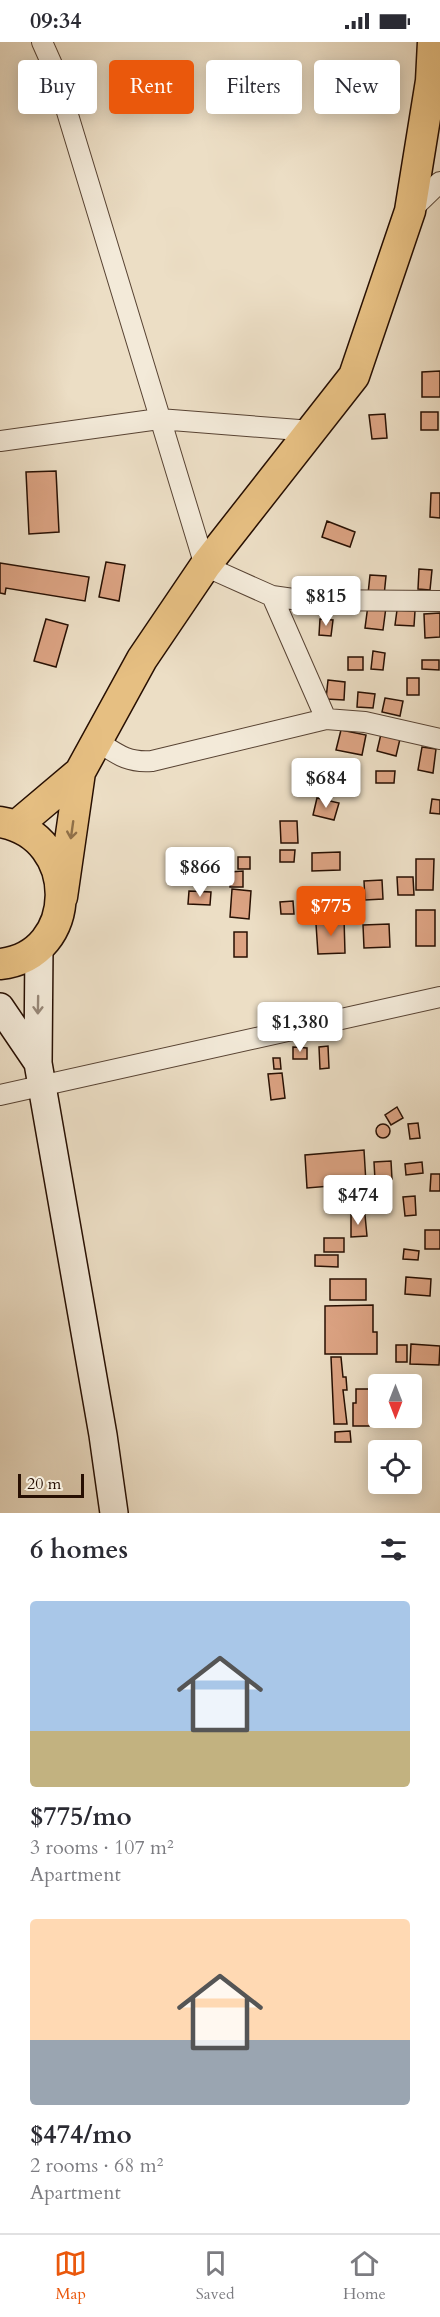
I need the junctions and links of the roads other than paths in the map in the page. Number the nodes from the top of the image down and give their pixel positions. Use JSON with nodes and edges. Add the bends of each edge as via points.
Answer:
{"nodes":[{"id":1,"x":42,"y":42,"type":"edge"},
{"id":2,"x":434,"y":42,"type":"edge"},
{"id":3,"x":435,"y":86,"type":"edge"},
{"id":4,"x":440,"y":182,"type":"edge"},
{"id":5,"x":410,"y":211,"type":"junction"},
{"id":6,"x":159,"y":419,"type":"junction"},
{"id":7,"x":312,"y":431,"type":"junction"},
{"id":8,"x":0,"y":441,"type":"edge"},
{"id":9,"x":205,"y":566,"type":"junction"},
{"id":10,"x":272,"y":596,"type":"junction"},
{"id":11,"x":440,"y":601,"type":"edge"},
{"id":12,"x":326,"y":719,"type":"junction"},
{"id":13,"x":440,"y":739,"type":"edge"},
{"id":14,"x":97,"y":741,"type":"junction"},
{"id":15,"x":80,"y":772,"type":"junction"},
{"id":16,"x":5,"y":822,"type":"edge"},
{"id":17,"x":62,"y":897,"type":"junction"},
{"id":18,"x":39,"y":946,"type":"junction"},
{"id":19,"x":0,"y":964,"type":"edge"},
{"id":20,"x":440,"y":997,"type":"edge"},
{"id":21,"x":0,"y":1007,"type":"edge"},
{"id":22,"x":40,"y":1075,"type":"junction"},
{"id":23,"x":0,"y":1095,"type":"edge"},
{"id":24,"x":114,"y":1513,"type":"edge"}],
"edges":[{"from":1,"to":6,"type":"street","via":[[54,69]]},
{"from":2,"to":3,"type":"main road"},
{"from":3,"to":5,"type":"main road"},
{"from":4,"to":5,"type":"street"},
{"from":5,"to":7,"type":"main road","via":[[354,376]]},
{"from":6,"to":7,"type":"street"},
{"from":6,"to":8,"type":"street"},
{"from":6,"to":9,"type":"street"},
{"from":7,"to":9,"type":"main road"},
{"from":9,"to":10,"type":"street"},
{"from":9,"to":14,"type":"main road","via":[[142,659]]},
{"from":10,"to":11,"type":"street","via":[[300,600]]},
{"from":10,"to":12,"type":"street"},
{"from":12,"to":13,"type":"street","via":[[365,722]]},
{"from":12,"to":14,"type":"street","via":[[152,761],[124,758]]},
{"from":14,"to":15,"type":"main road"},
{"from":15,"to":16,"type":"main road"},
{"from":15,"to":17,"type":"main road","one_way":true},
{"from":16,"to":17,"type":"main road","via":[[36,837],[50,854],[60,875]]},
{"from":17,"to":18,"type":"main road","via":[[51,932]]},
{"from":18,"to":19,"type":"main road","via":[[24,957]]},
{"from":18,"to":22,"type":"main road","one_way":true},
{"from":20,"to":22,"type":"street"},
{"from":21,"to":22,"type":"main road"},
{"from":22,"to":23,"type":"street"},
{"from":22,"to":24,"type":"main road"}]}
